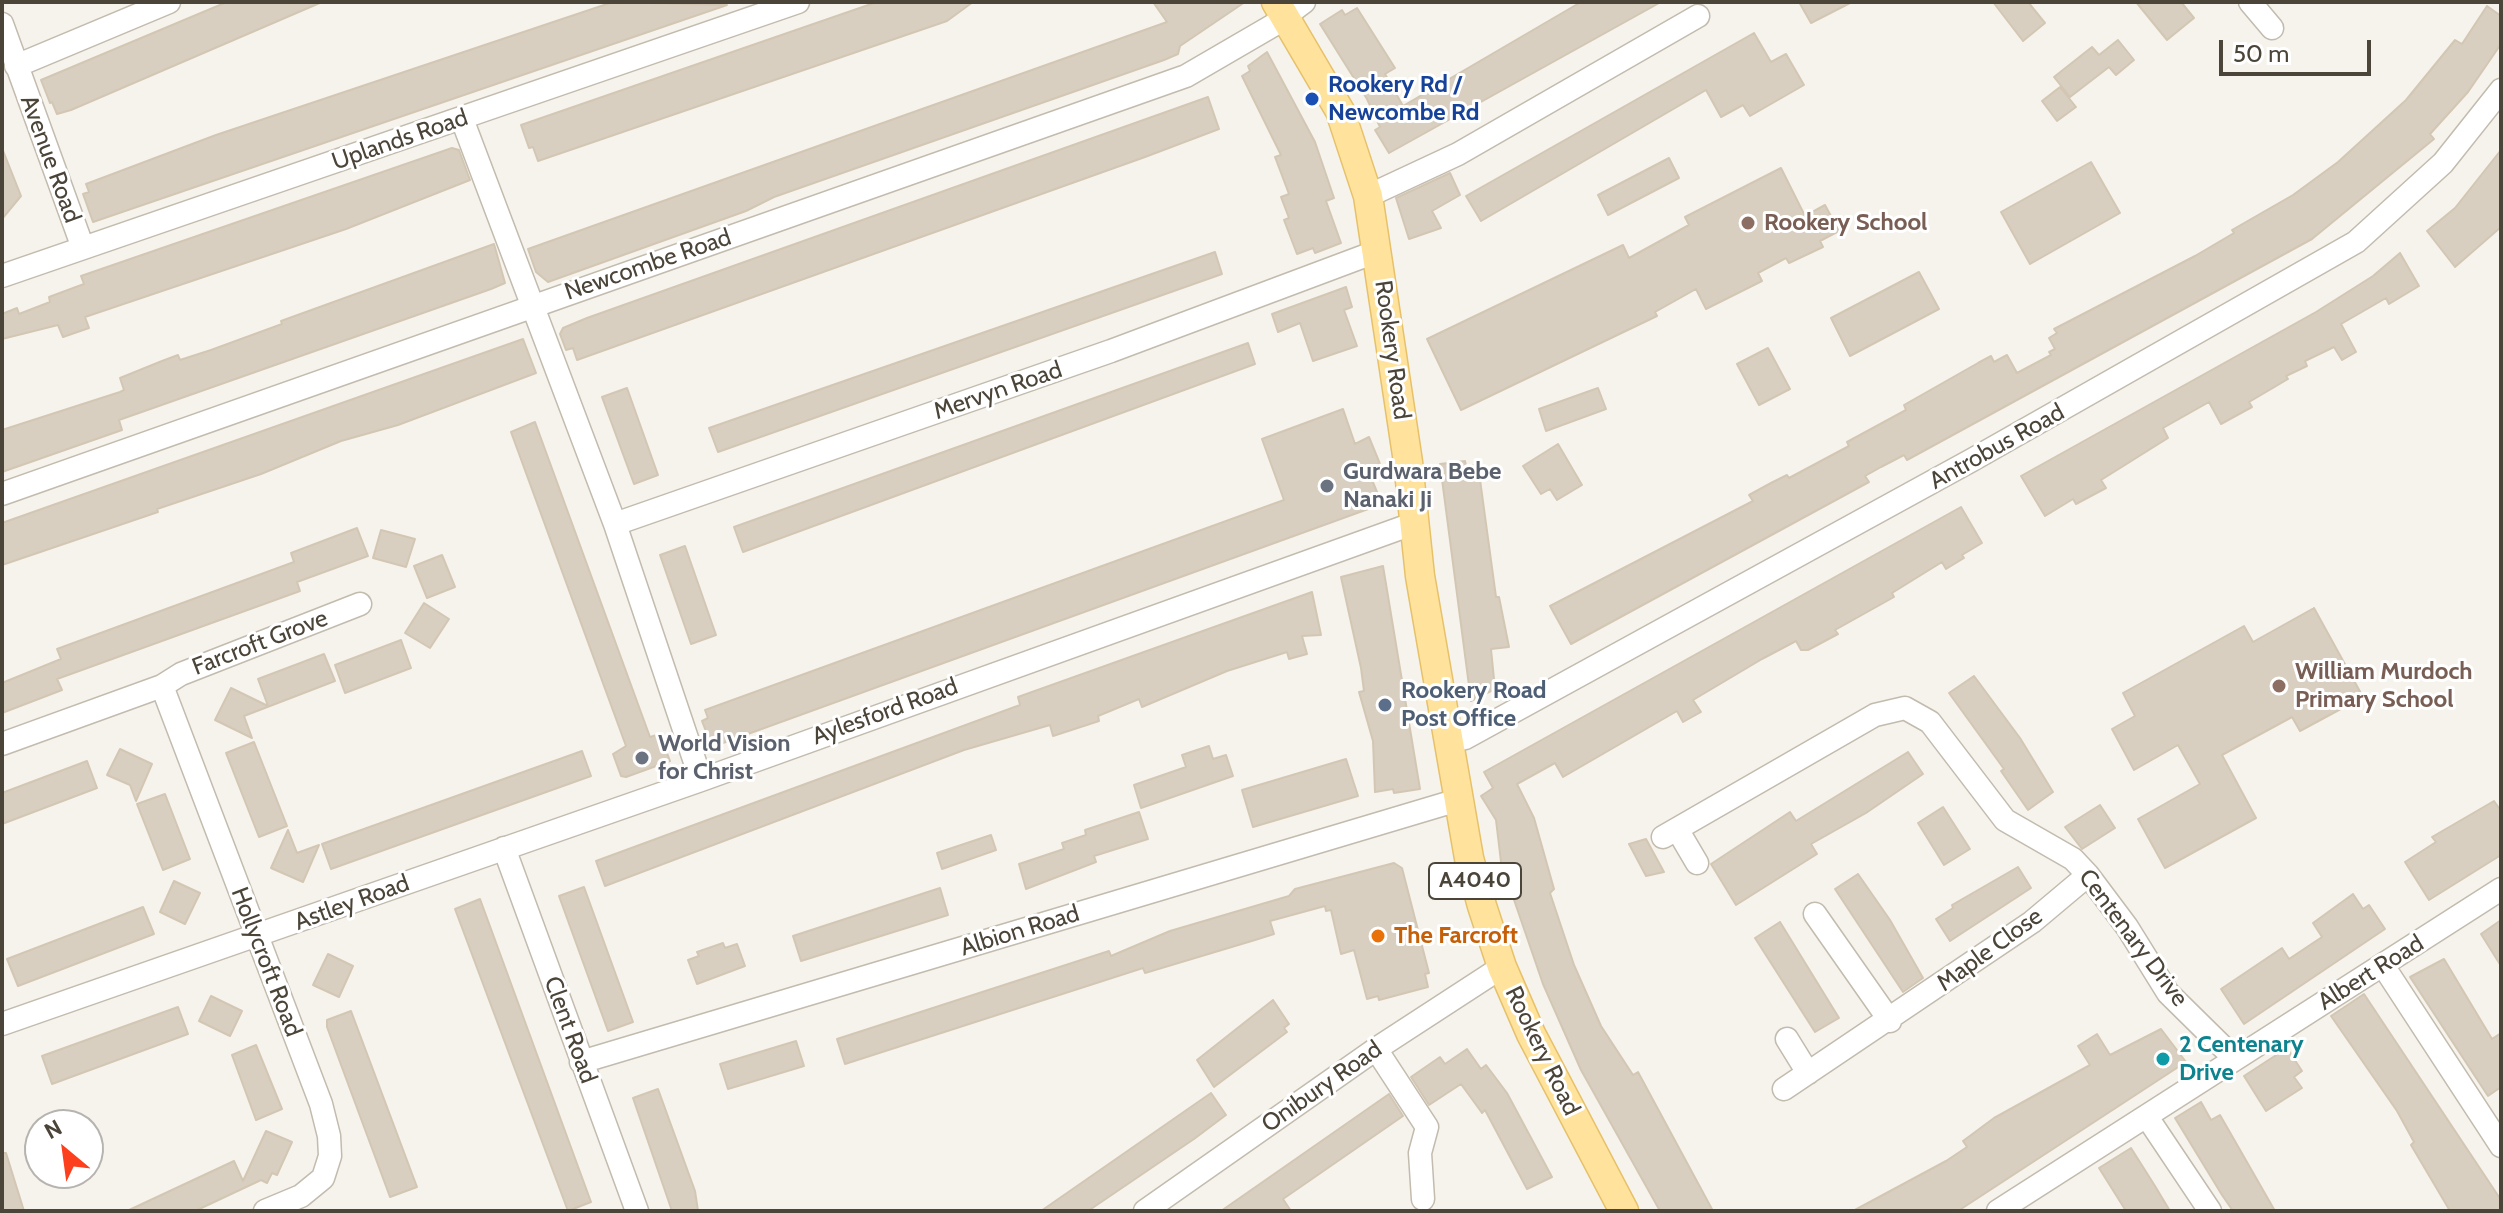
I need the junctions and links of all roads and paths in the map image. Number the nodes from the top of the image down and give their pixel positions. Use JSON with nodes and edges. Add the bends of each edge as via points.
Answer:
{"nodes":[{"id":1,"x":169,"y":2,"type":"edge"},
{"id":2,"x":798,"y":2,"type":"edge"},
{"id":3,"x":2250,"y":2,"type":"edge"},
{"id":4,"x":1288,"y":7,"type":"edge"},
{"id":5,"x":1698,"y":16,"type":"dead end"},
{"id":6,"x":2,"y":24,"type":"edge"},
{"id":7,"x":2272,"y":28,"type":"dead end"},
{"id":8,"x":16,"y":66,"type":"junction"},
{"id":9,"x":2501,"y":90,"type":"edge"},
{"id":10,"x":462,"y":119,"type":"junction"},
{"id":11,"x":1368,"y":196,"type":"junction"},
{"id":12,"x":83,"y":248,"type":"junction"},
{"id":13,"x":1378,"y":251,"type":"junction"},
{"id":14,"x":2,"y":276,"type":"edge"},
{"id":15,"x":534,"y":305,"type":"junction"},
{"id":16,"x":2,"y":494,"type":"edge"},
{"id":17,"x":1415,"y":523,"type":"junction"},
{"id":18,"x":615,"y":524,"type":"junction"},
{"id":19,"x":360,"y":604,"type":"dead end"},
{"id":20,"x":162,"y":686,"type":"junction"},
{"id":21,"x":1447,"y":742,"type":"junction"},
{"id":22,"x":2,"y":744,"type":"edge"},
{"id":23,"x":701,"y":780,"type":"junction"},
{"id":24,"x":1458,"y":800,"type":"junction"},
{"id":25,"x":504,"y":848,"type":"junction"},
{"id":26,"x":1697,"y":863,"type":"dead end"},
{"id":27,"x":2088,"y":875,"type":"junction"},
{"id":28,"x":2501,"y":889,"type":"edge"},
{"id":29,"x":1815,"y":914,"type":"dead end"},
{"id":30,"x":256,"y":937,"type":"junction"},
{"id":31,"x":1502,"y":967,"type":"junction"},
{"id":32,"x":2384,"y":967,"type":"junction"},
{"id":33,"x":1890,"y":1021,"type":"junction"},
{"id":34,"x":2,"y":1024,"type":"edge"},
{"id":35,"x":1787,"y":1039,"type":"dead end"},
{"id":36,"x":1376,"y":1049,"type":"junction"},
{"id":37,"x":2234,"y":1058,"type":"junction"},
{"id":38,"x":581,"y":1062,"type":"junction"},
{"id":39,"x":1808,"y":1073,"type":"junction"},
{"id":40,"x":1784,"y":1089,"type":"dead end"},
{"id":41,"x":2147,"y":1117,"type":"junction"},
{"id":42,"x":2501,"y":1146,"type":"edge"},
{"id":43,"x":1423,"y":1199,"type":"dead end"},
{"id":44,"x":265,"y":1211,"type":"edge"},
{"id":45,"x":637,"y":1211,"type":"edge"},
{"id":46,"x":1145,"y":1211,"type":"edge"},
{"id":47,"x":1624,"y":1211,"type":"edge"},
{"id":48,"x":1998,"y":1211,"type":"edge"},
{"id":49,"x":2210,"y":1211,"type":"edge"}],
"edges":[{"from":1,"to":8,"type":"street"},
{"from":2,"to":10,"type":"street","name":"Uplands Road"},
{"from":3,"to":7,"type":"street"},
{"from":4,"to":11,"type":"main road","name":"Rookery Road","number":"A4040","via":[[1340,111]]},
{"from":4,"to":15,"type":"street","name":"Newcombe Road","via":[[1186,76]]},
{"from":5,"to":11,"type":"street","via":[[1458,154]]},
{"from":6,"to":8,"type":"street","name":"Avenue Road"},
{"from":8,"to":12,"type":"street","name":"Avenue Road"},
{"from":9,"to":21,"type":"street","name":"Antrobus Road","via":[[2443,163],[2356,242],[1985,453],[1479,731]]},
{"from":10,"to":12,"type":"street","name":"Uplands Road"},
{"from":10,"to":15,"type":"street"},
{"from":11,"to":13,"type":"main road","name":"Rookery Road","number":"A4040"},
{"from":12,"to":14,"type":"street","name":"Uplands Road"},
{"from":13,"to":17,"type":"main road","name":"Rookery Road","number":"A4040"},
{"from":13,"to":18,"type":"street","name":"Mervyn Road","via":[[1111,351]]},
{"from":15,"to":16,"type":"street","name":"Newcombe Road"},
{"from":15,"to":18,"type":"street"},
{"from":17,"to":21,"type":"main road","name":"Rookery Road","number":"A4040"},
{"from":17,"to":23,"type":"street","name":"Aylesford Road"},
{"from":18,"to":23,"type":"street"},
{"from":19,"to":20,"type":"street","name":"Farcroft Grove"},
{"from":20,"to":22,"type":"street","name":"Farcroft Grove"},
{"from":20,"to":30,"type":"street","name":"Hollycroft Road"},
{"from":21,"to":24,"type":"main road","name":"Rookery Road","number":"A4040"},
{"from":23,"to":25,"type":"street","name":"Astley Road"},
{"from":24,"to":31,"type":"main road","name":"Rookery Road","number":"A4040","via":[[1469,858]]},
{"from":24,"to":38,"type":"street","name":"Albion Road"},
{"from":25,"to":30,"type":"street","name":"Astley Road"},
{"from":25,"to":38,"type":"street","name":"Clent Road"},
{"from":26,"to":27,"type":"street","name":"Centenary Drive","via":[[1670,833],[1875,715],[1905,708],[1930,722],[2005,820],[2073,859]]},
{"from":27,"to":33,"type":"street","name":"Maple Close","via":[[2032,922]]},
{"from":27,"to":37,"type":"street","name":"Centenary Drive","via":[[2168,993]]},
{"from":28,"to":32,"type":"street","name":"Albert Road"},
{"from":29,"to":33,"type":"street"},
{"from":30,"to":34,"type":"street","name":"Astley Road"},
{"from":30,"to":44,"type":"street","name":"Hollycroft Road","via":[[321,1104],[330,1156],[323,1178],[301,1196]]},
{"from":31,"to":36,"type":"street","name":"Onibury Road"},
{"from":31,"to":47,"type":"main road","name":"Rookery Road","number":"A4040","via":[[1554,1082]]},
{"from":32,"to":37,"type":"street","name":"Albert Road"},
{"from":32,"to":42,"type":"street"},
{"from":33,"to":39,"type":"street","name":"Maple Close"},
{"from":35,"to":39,"type":"street"},
{"from":36,"to":43,"type":"street","via":[[1427,1127],[1420,1153]]},
{"from":36,"to":46,"type":"street","name":"Onibury Road"},
{"from":37,"to":41,"type":"street","name":"Albert Road"},
{"from":38,"to":45,"type":"street","name":"Clent Road"},
{"from":39,"to":40,"type":"street","name":"Maple Close"},
{"from":41,"to":48,"type":"street","name":"Albert Road"},
{"from":41,"to":49,"type":"street"}]}
